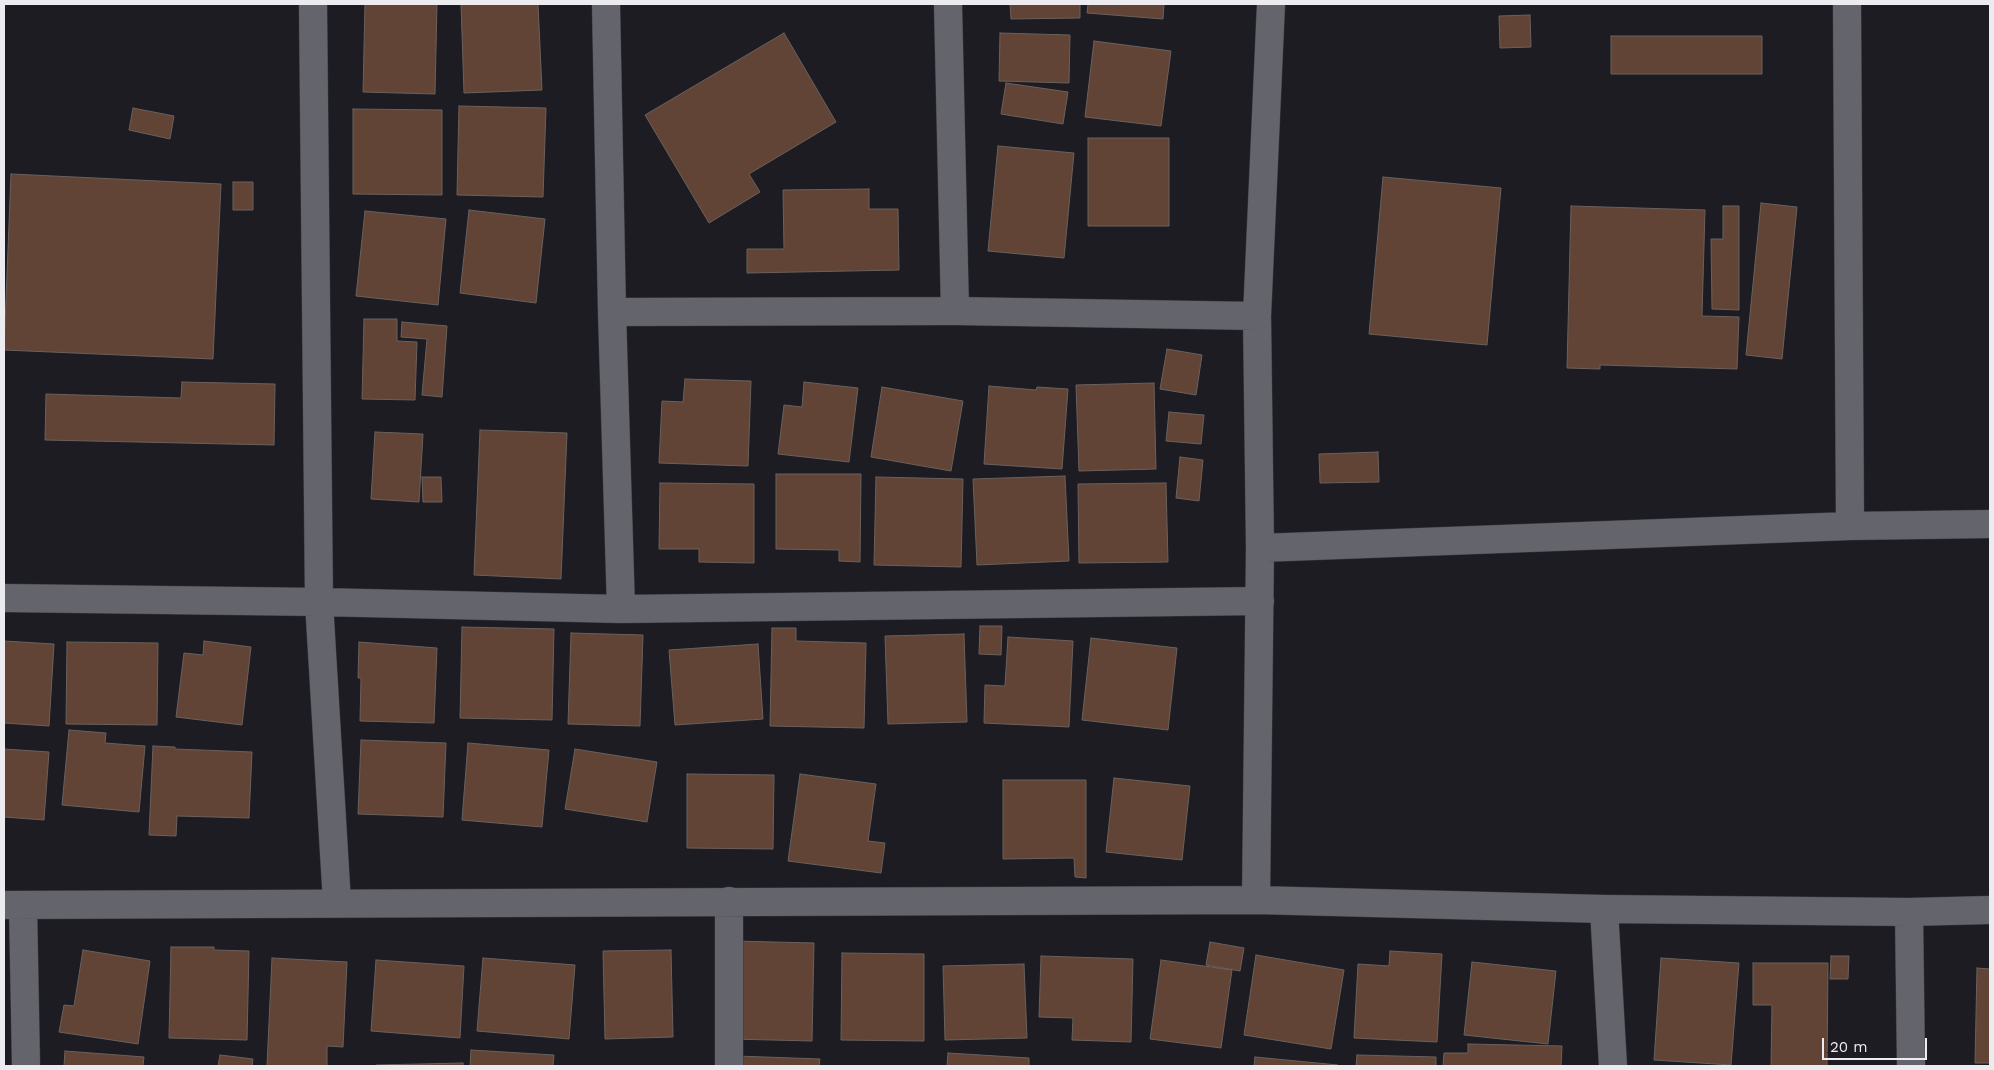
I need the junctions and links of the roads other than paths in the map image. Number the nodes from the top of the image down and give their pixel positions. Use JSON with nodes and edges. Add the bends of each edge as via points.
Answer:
{"nodes":[{"id":1,"x":313,"y":4,"type":"edge"},
{"id":2,"x":606,"y":4,"type":"edge"},
{"id":3,"x":948,"y":4,"type":"edge"},
{"id":4,"x":1271,"y":4,"type":"edge"},
{"id":5,"x":1847,"y":4,"type":"edge"},
{"id":6,"x":955,"y":311,"type":"junction"},
{"id":7,"x":612,"y":312,"type":"junction"},
{"id":8,"x":1257,"y":316,"type":"junction"},
{"id":9,"x":1990,"y":524,"type":"edge"},
{"id":10,"x":1850,"y":526,"type":"junction"},
{"id":11,"x":1260,"y":548,"type":"junction"},
{"id":12,"x":4,"y":598,"type":"edge"},
{"id":13,"x":1260,"y":601,"type":"junction"},
{"id":14,"x":319,"y":602,"type":"junction"},
{"id":15,"x":621,"y":609,"type":"junction"},
{"id":16,"x":1256,"y":900,"type":"junction"},
{"id":17,"x":729,"y":901,"type":"junction"},
{"id":18,"x":337,"y":903,"type":"junction"},
{"id":19,"x":13,"y":905,"type":"edge"},
{"id":20,"x":1604,"y":909,"type":"junction"},
{"id":21,"x":1990,"y":910,"type":"edge"},
{"id":22,"x":1909,"y":912,"type":"junction"},
{"id":23,"x":26,"y":1066,"type":"edge"},
{"id":24,"x":729,"y":1066,"type":"edge"},
{"id":25,"x":1613,"y":1066,"type":"edge"},
{"id":26,"x":1911,"y":1066,"type":"edge"}],
"edges":[{"from":1,"to":14,"type":"street"},
{"from":2,"to":7,"type":"street"},
{"from":3,"to":6,"type":"street"},
{"from":4,"to":8,"type":"street"},
{"from":5,"to":10,"type":"street"},
{"from":6,"to":7,"type":"street"},
{"from":6,"to":8,"type":"street"},
{"from":7,"to":15,"type":"street"},
{"from":8,"to":11,"type":"street"},
{"from":9,"to":10,"type":"street"},
{"from":10,"to":11,"type":"street"},
{"from":11,"to":13,"type":"street"},
{"from":12,"to":14,"type":"street"},
{"from":13,"to":15,"type":"street"},
{"from":13,"to":16,"type":"street"},
{"from":14,"to":15,"type":"street"},
{"from":14,"to":18,"type":"street"},
{"from":16,"to":17,"type":"street"},
{"from":16,"to":20,"type":"street"},
{"from":17,"to":18,"type":"street"},
{"from":17,"to":24,"type":"street"},
{"from":18,"to":19,"type":"street"},
{"from":19,"to":23,"type":"street"},
{"from":20,"to":22,"type":"street"},
{"from":20,"to":25,"type":"street"},
{"from":21,"to":22,"type":"street"},
{"from":22,"to":26,"type":"street"}]}
